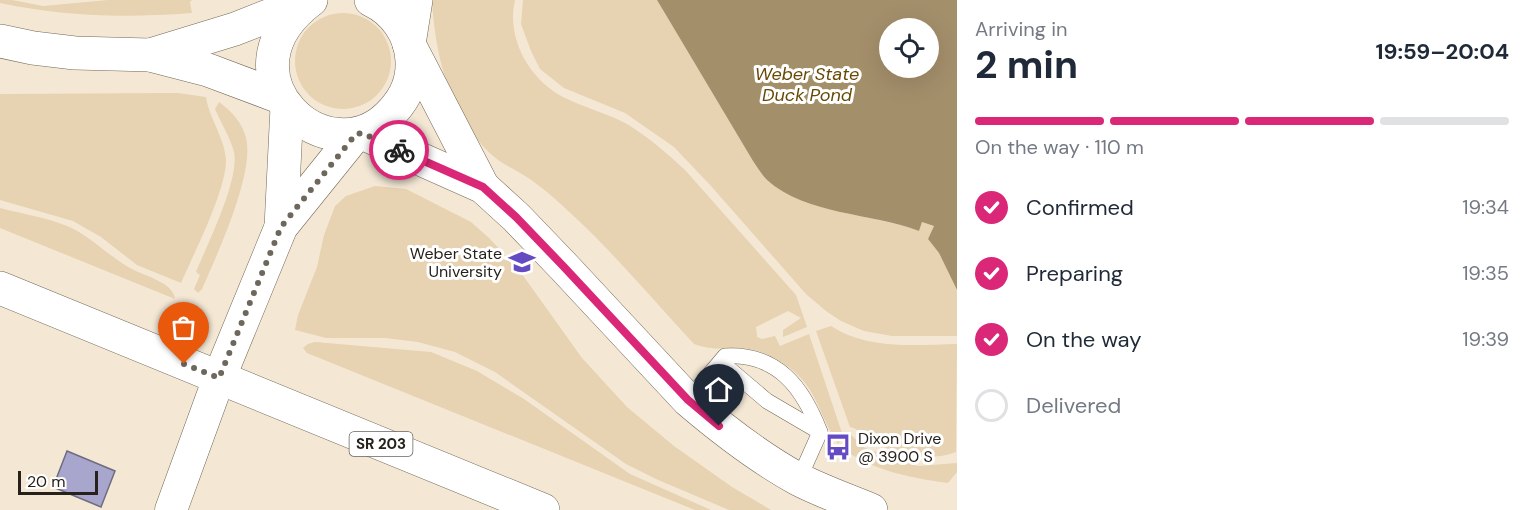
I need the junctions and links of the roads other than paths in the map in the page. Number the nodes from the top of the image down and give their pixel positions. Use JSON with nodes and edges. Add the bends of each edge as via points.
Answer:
{"nodes":[{"id":1,"x":310,"y":0,"type":"edge"},
{"id":2,"x":371,"y":0,"type":"edge"},
{"id":3,"x":416,"y":0,"type":"edge"},
{"id":4,"x":0,"y":41,"type":"edge"},
{"id":5,"x":410,"y":46,"type":"junction"},
{"id":6,"x":150,"y":55,"type":"junction"},
{"id":7,"x":284,"y":102,"type":"junction"},
{"id":8,"x":359,"y":134,"type":"junction"},
{"id":9,"x":483,"y":187,"type":"junction"},
{"id":10,"x":281,"y":227,"type":"junction"},
{"id":11,"x":0,"y":288,"type":"edge"},
{"id":12,"x":721,"y":362,"type":"junction"},
{"id":13,"x":219,"y":378,"type":"junction"},
{"id":14,"x":688,"y":400,"type":"junction"},
{"id":15,"x":820,"y":432,"type":"junction"},
{"id":16,"x":799,"y":479,"type":"junction"},
{"id":17,"x":171,"y":510,"type":"edge"},
{"id":18,"x":543,"y":510,"type":"edge"},
{"id":19,"x":871,"y":510,"type":"edge"}],
"edges":[{"from":1,"to":6,"type":"street","via":[[235,29]]},
{"from":1,"to":7,"type":"street","via":[[286,22],[273,54],[273,71]]},
{"from":2,"to":5,"type":"street","via":[[395,17]]},
{"from":3,"to":5,"type":"street"},
{"from":4,"to":6,"type":"street","via":[[75,52]]},
{"from":5,"to":8,"type":"street","via":[[412,73],[405,96],[391,114]]},
{"from":5,"to":9,"type":"street"},
{"from":6,"to":7,"type":"street","via":[[208,70]]},
{"from":7,"to":8,"type":"street","via":[[304,123],[317,129]]},
{"from":7,"to":10,"type":"street"},
{"from":8,"to":9,"type":"street"},
{"from":8,"to":10,"type":"street"},
{"from":9,"to":14,"type":"street"},
{"from":10,"to":13,"type":"street"},
{"from":11,"to":13,"type":"street","number":"SR 203"},
{"from":12,"to":14,"type":"lane"},
{"from":12,"to":15,"type":"lane","via":[[767,401]]},
{"from":12,"to":15,"type":"lane","via":[[725,356],[753,358],[784,375],[801,392]]},
{"from":13,"to":17,"type":"street"},
{"from":13,"to":18,"type":"street","number":"SR 203"},
{"from":14,"to":16,"type":"street","via":[[734,437]]},
{"from":15,"to":16,"type":"lane"},
{"from":16,"to":19,"type":"street"}]}
